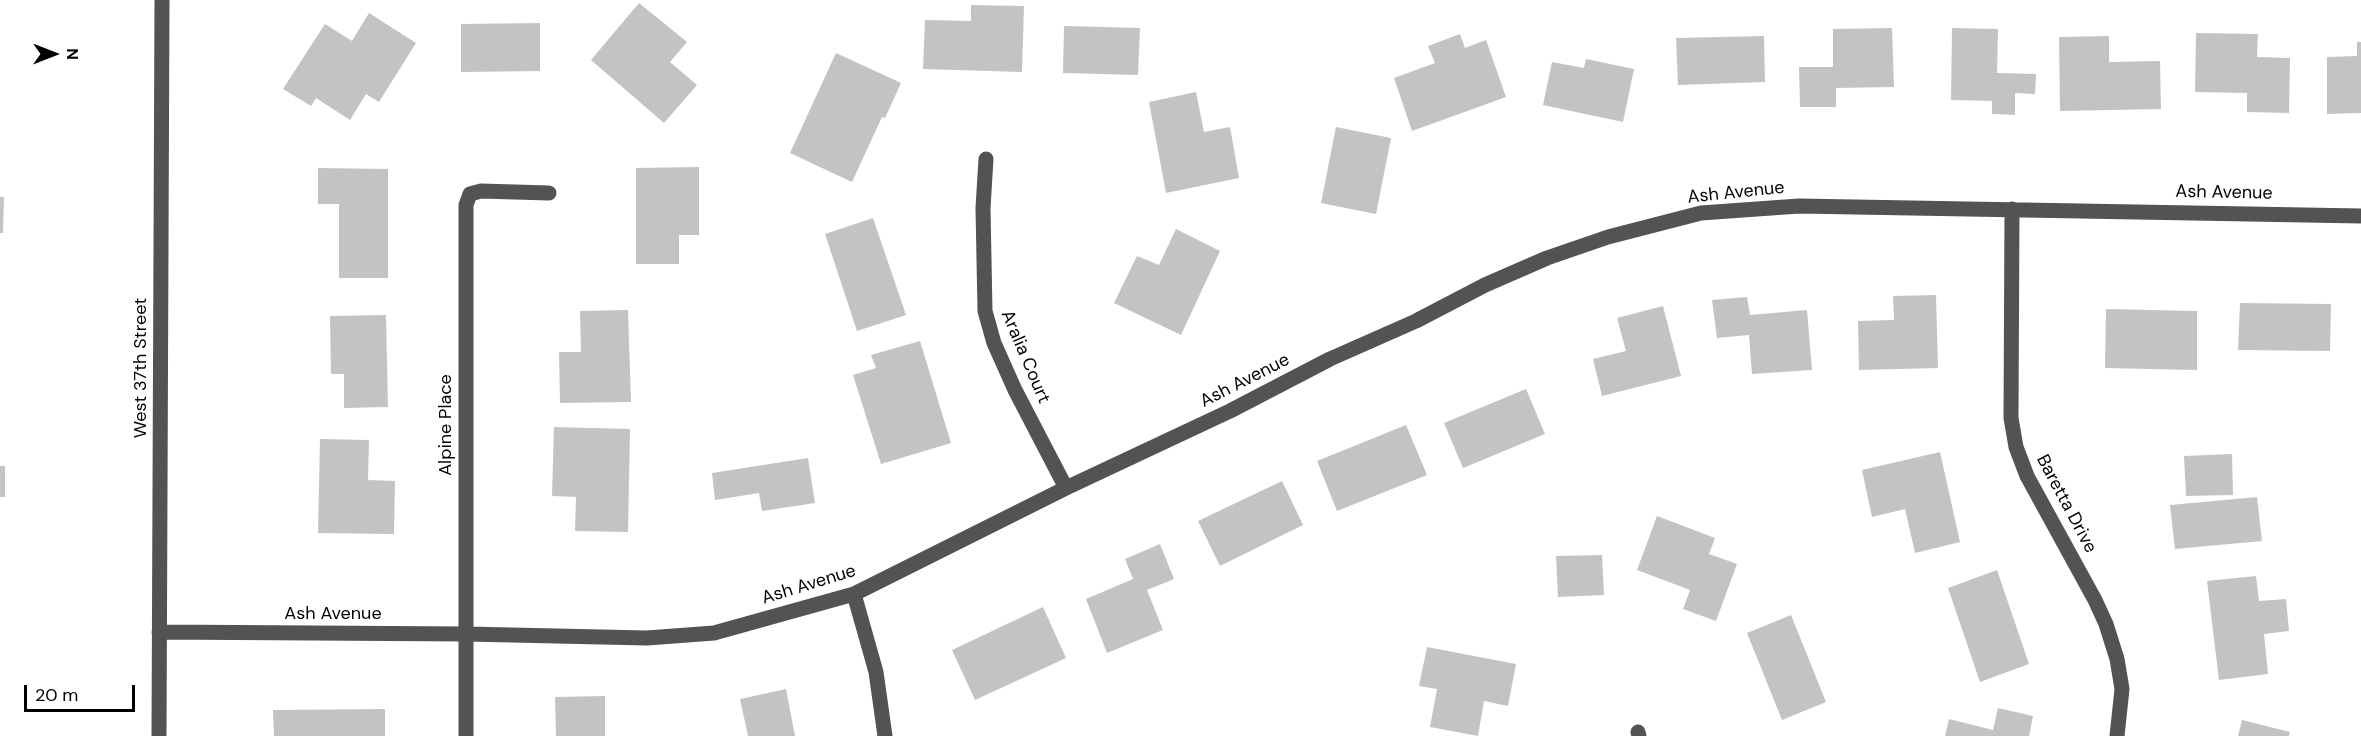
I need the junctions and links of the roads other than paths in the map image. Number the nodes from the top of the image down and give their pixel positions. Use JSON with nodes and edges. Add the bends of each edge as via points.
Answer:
{"nodes":[{"id":1,"x":162,"y":0,"type":"edge"},
{"id":2,"x":986,"y":159,"type":"dead end"},
{"id":3,"x":549,"y":193,"type":"dead end"},
{"id":4,"x":2013,"y":209,"type":"junction"},
{"id":5,"x":2361,"y":216,"type":"edge"},
{"id":6,"x":1066,"y":488,"type":"junction"},
{"id":7,"x":854,"y":594,"type":"junction"},
{"id":8,"x":159,"y":632,"type":"junction"},
{"id":9,"x":466,"y":634,"type":"junction"},
{"id":10,"x":159,"y":736,"type":"edge"},
{"id":11,"x":466,"y":736,"type":"edge"},
{"id":12,"x":885,"y":736,"type":"edge"},
{"id":13,"x":2117,"y":736,"type":"edge"}],
"edges":[{"from":1,"to":8,"type":"street","name":"West 37th Street"},
{"from":2,"to":6,"type":"street","name":"Aralia Court","via":[[985,311],[1015,390]]},
{"from":3,"to":9,"type":"street","name":"Alpine Place","via":[[482,191],[470,194],[466,205]]},
{"from":4,"to":5,"type":"street","name":"Ash Avenue"},
{"from":4,"to":6,"type":"street","name":"Ash Avenue","via":[[1733,209],[1701,213],[1608,237],[1485,285]]},
{"from":4,"to":13,"type":"street","name":"Baretta Drive","via":[[2011,418],[2016,447],[2027,476],[2106,624],[2122,689]]},
{"from":6,"to":7,"type":"street","name":"Ash Avenue"},
{"from":7,"to":9,"type":"street","name":"Ash Avenue","via":[[714,633],[647,638]]},
{"from":7,"to":12,"type":"street","via":[[876,672]]},
{"from":8,"to":9,"type":"street","name":"Ash Avenue"},
{"from":8,"to":10,"type":"street","name":"West 37th Street"},
{"from":9,"to":11,"type":"street","name":"Alpine Place"}]}
